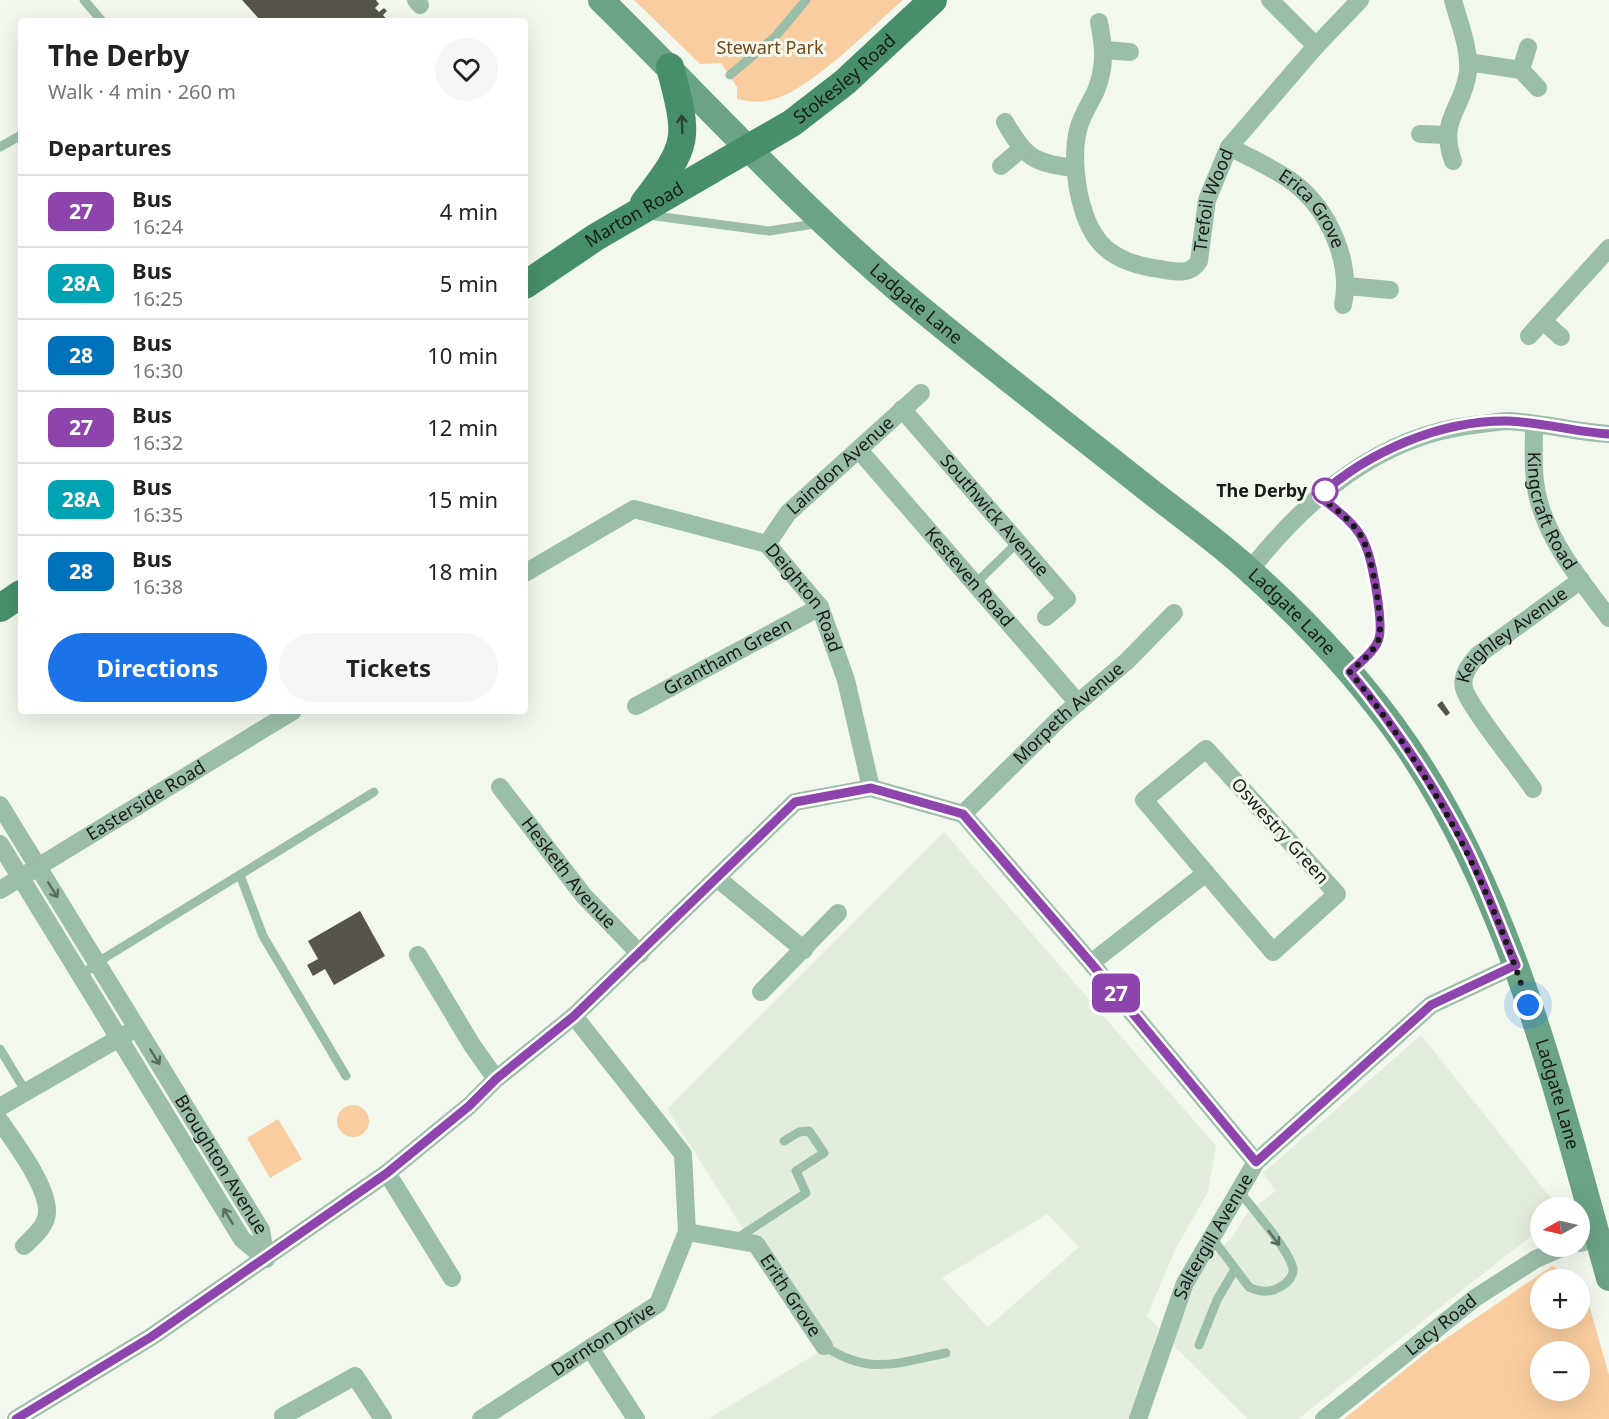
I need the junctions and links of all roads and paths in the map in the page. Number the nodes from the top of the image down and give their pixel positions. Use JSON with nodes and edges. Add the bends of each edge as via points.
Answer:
{"nodes":[{"id":1,"x":84,"y":0,"type":"edge"},
{"id":2,"x":601,"y":0,"type":"edge"},
{"id":3,"x":806,"y":0,"type":"edge"},
{"id":4,"x":933,"y":0,"type":"edge"},
{"id":5,"x":1270,"y":0,"type":"edge"},
{"id":6,"x":1360,"y":0,"type":"edge"},
{"id":7,"x":1453,"y":0,"type":"edge"},
{"id":8,"x":99,"y":18,"type":"edge"},
{"id":9,"x":1099,"y":22,"type":"dead end"},
{"id":10,"x":1316,"y":45,"type":"junction"},
{"id":11,"x":1528,"y":47,"type":"dead end"},
{"id":12,"x":1105,"y":50,"type":"junction"},
{"id":13,"x":1130,"y":52,"type":"dead end"},
{"id":14,"x":1468,"y":62,"type":"junction"},
{"id":15,"x":670,"y":67,"type":"junction"},
{"id":16,"x":1521,"y":70,"type":"junction"},
{"id":17,"x":730,"y":75,"type":"dead end"},
{"id":18,"x":1538,"y":88,"type":"dead end"},
{"id":19,"x":1005,"y":122,"type":"dead end"},
{"id":20,"x":1420,"y":134,"type":"dead end"},
{"id":21,"x":1447,"y":135,"type":"junction"},
{"id":22,"x":18,"y":137,"type":"edge"},
{"id":23,"x":0,"y":147,"type":"edge"},
{"id":24,"x":1229,"y":147,"type":"junction"},
{"id":25,"x":1021,"y":149,"type":"junction"},
{"id":26,"x":748,"y":151,"type":"junction"},
{"id":27,"x":1453,"y":161,"type":"dead end"},
{"id":28,"x":1001,"y":166,"type":"dead end"},
{"id":29,"x":1074,"y":168,"type":"junction"},
{"id":30,"x":636,"y":214,"type":"junction"},
{"id":31,"x":823,"y":223,"type":"junction"},
{"id":32,"x":1609,"y":248,"type":"edge"},
{"id":33,"x":528,"y":283,"type":"edge"},
{"id":34,"x":1347,"y":286,"type":"junction"},
{"id":35,"x":1389,"y":290,"type":"dead end"},
{"id":36,"x":1343,"y":305,"type":"dead end"},
{"id":37,"x":1543,"y":321,"type":"junction"},
{"id":38,"x":1529,"y":336,"type":"dead end"},
{"id":39,"x":1561,"y":337,"type":"dead end"},
{"id":40,"x":921,"y":393,"type":"dead end"},
{"id":41,"x":903,"y":409,"type":"junction"},
{"id":42,"x":1534,"y":424,"type":"junction"},
{"id":43,"x":1609,"y":434,"type":"edge"},
{"id":44,"x":859,"y":450,"type":"junction"},
{"id":45,"x":1319,"y":496,"type":"junction"},
{"id":46,"x":1018,"y":542,"type":"junction"},
{"id":47,"x":766,"y":544,"type":"junction"},
{"id":48,"x":1250,"y":570,"type":"junction"},
{"id":49,"x":528,"y":571,"type":"edge"},
{"id":50,"x":1581,"y":579,"type":"junction"},
{"id":51,"x":975,"y":584,"type":"junction"},
{"id":52,"x":18,"y":596,"type":"edge"},
{"id":53,"x":820,"y":607,"type":"junction"},
{"id":54,"x":0,"y":608,"type":"edge"},
{"id":55,"x":1174,"y":613,"type":"dead end"},
{"id":56,"x":1046,"y":618,"type":"dead end"},
{"id":57,"x":1609,"y":618,"type":"edge"},
{"id":58,"x":1350,"y":672,"type":"junction"},
{"id":59,"x":1078,"y":703,"type":"junction"},
{"id":60,"x":636,"y":706,"type":"dead end"},
{"id":61,"x":288,"y":714,"type":"edge"},
{"id":62,"x":500,"y":787,"type":"dead end"},
{"id":63,"x":871,"y":788,"type":"junction"},
{"id":64,"x":1533,"y":789,"type":"dead end"},
{"id":65,"x":374,"y":792,"type":"dead end"},
{"id":66,"x":0,"y":805,"type":"edge"},
{"id":67,"x":963,"y":814,"type":"junction"},
{"id":68,"x":0,"y":844,"type":"edge"},
{"id":69,"x":39,"y":868,"type":"junction"},
{"id":70,"x":1206,"y":873,"type":"junction"},
{"id":71,"x":240,"y":875,"type":"junction"},
{"id":72,"x":717,"y":878,"type":"junction"},
{"id":73,"x":21,"y":879,"type":"junction"},
{"id":74,"x":0,"y":890,"type":"edge"},
{"id":75,"x":838,"y":913,"type":"dead end"},
{"id":76,"x":804,"y":951,"type":"junction"},
{"id":77,"x":640,"y":954,"type":"junction"},
{"id":78,"x":418,"y":955,"type":"dead end"},
{"id":79,"x":98,"y":962,"type":"junction"},
{"id":80,"x":1091,"y":963,"type":"junction"},
{"id":81,"x":1516,"y":965,"type":"junction"},
{"id":82,"x":82,"y":975,"type":"junction"},
{"id":83,"x":761,"y":993,"type":"dead end"},
{"id":84,"x":574,"y":1016,"type":"junction"},
{"id":85,"x":137,"y":1027,"type":"junction"},
{"id":86,"x":118,"y":1038,"type":"junction"},
{"id":87,"x":0,"y":1049,"type":"edge"},
{"id":88,"x":346,"y":1076,"type":"dead end"},
{"id":89,"x":496,"y":1079,"type":"junction"},
{"id":90,"x":26,"y":1092,"type":"junction"},
{"id":91,"x":0,"y":1107,"type":"edge"},
{"id":92,"x":0,"y":1121,"type":"edge"},
{"id":93,"x":784,"y":1141,"type":"dead end"},
{"id":94,"x":1256,"y":1162,"type":"junction"},
{"id":95,"x":387,"y":1173,"type":"junction"},
{"id":96,"x":1239,"y":1191,"type":"junction"},
{"id":97,"x":1580,"y":1197,"type":"edge"},
{"id":98,"x":687,"y":1232,"type":"junction"},
{"id":99,"x":1212,"y":1238,"type":"junction"},
{"id":100,"x":735,"y":1240,"type":"junction"},
{"id":101,"x":1590,"y":1242,"type":"edge"},
{"id":102,"x":24,"y":1246,"type":"dead end"},
{"id":103,"x":1538,"y":1257,"type":"edge"},
{"id":104,"x":266,"y":1259,"type":"junction"},
{"id":105,"x":1235,"y":1269,"type":"junction"},
{"id":106,"x":452,"y":1278,"type":"dead end"},
{"id":107,"x":1609,"y":1278,"type":"edge"},
{"id":108,"x":1199,"y":1345,"type":"dead end"},
{"id":109,"x":824,"y":1347,"type":"joint"},
{"id":110,"x":590,"y":1348,"type":"junction"},
{"id":111,"x":946,"y":1353,"type":"dead end"},
{"id":112,"x":283,"y":1416,"type":"dead end"},
{"id":113,"x":16,"y":1419,"type":"edge"},
{"id":114,"x":383,"y":1419,"type":"edge"},
{"id":115,"x":481,"y":1419,"type":"edge"},
{"id":116,"x":636,"y":1419,"type":"edge"},
{"id":117,"x":1138,"y":1419,"type":"edge"},
{"id":118,"x":1324,"y":1419,"type":"edge"}],
"edges":[{"from":1,"to":8,"type":"lane"},
{"from":2,"to":15,"type":"main road","name":"Ladgate Lane"},
{"from":3,"to":17,"type":"lane","via":[[775,37]]},
{"from":4,"to":26,"type":"main road","name":"Stokesley Road","via":[[845,82]]},
{"from":5,"to":10,"type":"street"},
{"from":6,"to":10,"type":"street","name":"Trefoil Wood"},
{"from":7,"to":14,"type":"street"},
{"from":9,"to":12,"type":"street","name":"Trefoil Wood"},
{"from":10,"to":24,"type":"street","name":"Trefoil Wood"},
{"from":11,"to":16,"type":"street"},
{"from":12,"to":13,"type":"street"},
{"from":12,"to":29,"type":"street","name":"Trefoil Wood","via":[[1102,72],[1077,132]]},
{"from":14,"to":16,"type":"street"},
{"from":14,"to":21,"type":"street"},
{"from":15,"to":26,"type":"main road","name":"Ladgate Lane"},
{"from":30,"to":15,"type":"main road","one_way":true,"via":[[677,159],[683,138],[683,117]]},
{"from":16,"to":18,"type":"street"},
{"from":19,"to":25,"type":"street"},
{"from":20,"to":21,"type":"street"},
{"from":21,"to":27,"type":"street"},
{"from":22,"to":23,"type":"lane"},
{"from":24,"to":29,"type":"street","name":"Trefoil Wood","via":[[1207,200],[1199,261],[1195,268],[1184,272],[1146,267],[1107,250],[1093,236],[1086,220]]},
{"from":24,"to":34,"type":"street","name":"Erica Grove","via":[[1275,170],[1312,199],[1343,260]]},
{"from":25,"to":28,"type":"street"},
{"from":25,"to":29,"type":"street","via":[[1047,165]]},
{"from":26,"to":30,"type":"main road","name":"Marton Road"},
{"from":26,"to":31,"type":"main road","name":"Ladgate Lane"},
{"from":30,"to":31,"type":"lane","via":[[770,231]]},
{"from":30,"to":33,"type":"main road","name":"Marton Road"},
{"from":31,"to":48,"type":"main road","name":"Ladgate Lane","via":[[914,303]]},
{"from":32,"to":37,"type":"street"},
{"from":34,"to":35,"type":"street"},
{"from":34,"to":36,"type":"street","name":"Erica Grove"},
{"from":37,"to":38,"type":"street"},
{"from":37,"to":39,"type":"street"},
{"from":40,"to":41,"type":"street","name":"Laindon Avenue"},
{"from":41,"to":44,"type":"street","name":"Laindon Avenue"},
{"from":41,"to":46,"type":"street","name":"Southwick Avenue"},
{"from":42,"to":43,"type":"street"},
{"from":42,"to":45,"type":"street","via":[[1508,421],[1450,428],[1398,445],[1364,463]]},
{"from":42,"to":50,"type":"street","name":"Kingcraft Road","via":[[1538,498],[1546,524]]},
{"from":44,"to":47,"type":"street","name":"Laindon Avenue","via":[[788,513]]},
{"from":44,"to":51,"type":"street","name":"Kesteven Road"},
{"from":45,"to":48,"type":"street","via":[[1281,531]]},
{"from":45,"to":58,"type":"lane","via":[[1352,524],[1364,542],[1379,606],[1377,644]]},
{"from":46,"to":51,"type":"lane"},
{"from":46,"to":56,"type":"street","name":"Southwick Avenue","via":[[1067,599]]},
{"from":47,"to":49,"type":"street","name":"Deighton Road","via":[[634,509]]},
{"from":47,"to":53,"type":"street","name":"Deighton Road"},
{"from":48,"to":58,"type":"main road","name":"Ladgate Lane"},
{"from":50,"to":57,"type":"street","name":"Kingcraft Road"},
{"from":50,"to":64,"type":"street","name":"Keighley Avenue","via":[[1478,655],[1464,678],[1467,697]]},
{"from":51,"to":59,"type":"street","name":"Kesteven Road"},
{"from":52,"to":54,"type":"main road"},
{"from":53,"to":60,"type":"street","name":"Grantham Green"},
{"from":53,"to":63,"type":"street","name":"Deighton Road","via":[[846,680]]},
{"from":55,"to":59,"type":"street","name":"Morpeth Avenue"},
{"from":58,"to":81,"type":"main road","name":"Ladgate Lane","via":[[1402,739],[1436,793],[1465,845]]},
{"from":59,"to":67,"type":"street","name":"Morpeth Avenue"},
{"from":61,"to":69,"type":"street","name":"Easterside Road"},
{"from":62,"to":77,"type":"street","name":"Hesketh Avenue","via":[[584,896]]},
{"from":63,"to":67,"type":"street"},
{"from":63,"to":72,"type":"street","via":[[795,802]]},
{"from":65,"to":71,"type":"lane"},
{"from":66,"to":69,"type":"street","name":"Broughton Avenue"},
{"from":67,"to":80,"type":"street"},
{"from":68,"to":73,"type":"street","name":"Broughton Avenue"},
{"from":69,"to":73,"type":"street","name":"Easterside Road"},
{"from":69,"to":79,"type":"street","name":"Broughton Avenue","one_way":true},
{"from":70,"to":70,"type":"street","name":"Oswestry Green","via":[[1274,952],[1337,894],[1206,749],[1144,800]]},
{"from":70,"to":80,"type":"street"},
{"from":71,"to":79,"type":"lane"},
{"from":71,"to":88,"type":"lane","via":[[263,936]]},
{"from":72,"to":76,"type":"street"},
{"from":72,"to":77,"type":"street"},
{"from":73,"to":74,"type":"street","name":"Easterside Road"},
{"from":73,"to":82,"type":"street","name":"Broughton Avenue"},
{"from":75,"to":76,"type":"street"},
{"from":76,"to":83,"type":"street"},
{"from":77,"to":84,"type":"street"},
{"from":78,"to":89,"type":"street"},
{"from":79,"to":82,"type":"lane"},
{"from":79,"to":85,"type":"street","name":"Broughton Avenue"},
{"from":80,"to":94,"type":"street"},
{"from":81,"to":94,"type":"street","name":"Saltergill Avenue","via":[[1431,1005]]},
{"from":81,"to":97,"type":"main road","name":"Ladgate Lane","via":[[1559,1103]]},
{"from":82,"to":86,"type":"street","name":"Broughton Avenue"},
{"from":84,"to":89,"type":"street"},
{"from":84,"to":98,"type":"street","name":"Darnton Drive","via":[[683,1154]]},
{"from":85,"to":86,"type":"street"},
{"from":85,"to":104,"type":"street","name":"Broughton Avenue","one_way":true,"via":[[261,1230]]},
{"from":86,"to":90,"type":"street"},
{"from":104,"to":86,"type":"street","name":"Broughton Avenue","one_way":true,"via":[[242,1239]]},
{"from":87,"to":90,"type":"lane"},
{"from":89,"to":95,"type":"street"},
{"from":90,"to":91,"type":"street"},
{"from":92,"to":102,"type":"street","via":[[26,1159],[43,1194],[47,1213],[40,1230]]},
{"from":93,"to":100,"type":"lane","via":[[809,1131],[824,1153],[796,1172],[806,1193]]},
{"from":94,"to":96,"type":"street","name":"Saltergill Avenue"},
{"from":95,"to":104,"type":"street"},
{"from":95,"to":106,"type":"street"},
{"from":96,"to":99,"type":"street","name":"Saltergill Avenue"},
{"from":96,"to":105,"type":"lane","one_way":true,"via":[[1293,1266],[1293,1275],[1287,1284],[1274,1291],[1258,1291],[1249,1287]]},
{"from":98,"to":100,"type":"street","name":"Erith Grove"},
{"from":98,"to":110,"type":"street","name":"Darnton Drive","via":[[658,1304]]},
{"from":99,"to":105,"type":"lane"},
{"from":99,"to":117,"type":"street","name":"Saltergill Avenue","via":[[1185,1283]]},
{"from":100,"to":109,"type":"street","name":"Erith Grove","via":[[756,1244]]},
{"from":101,"to":107,"type":"main road","name":"Ladgate Lane"},
{"from":103,"to":118,"type":"street","name":"Lacy Road","via":[[1475,1298]]},
{"from":104,"to":113,"type":"street","via":[[109,1364]]},
{"from":105,"to":108,"type":"lane","via":[[1216,1300]]},
{"from":109,"to":111,"type":"lane","via":[[869,1366]]},
{"from":110,"to":115,"type":"street","name":"Darnton Drive"},
{"from":110,"to":116,"type":"street"},
{"from":112,"to":114,"type":"street","via":[[355,1376]]}]}
